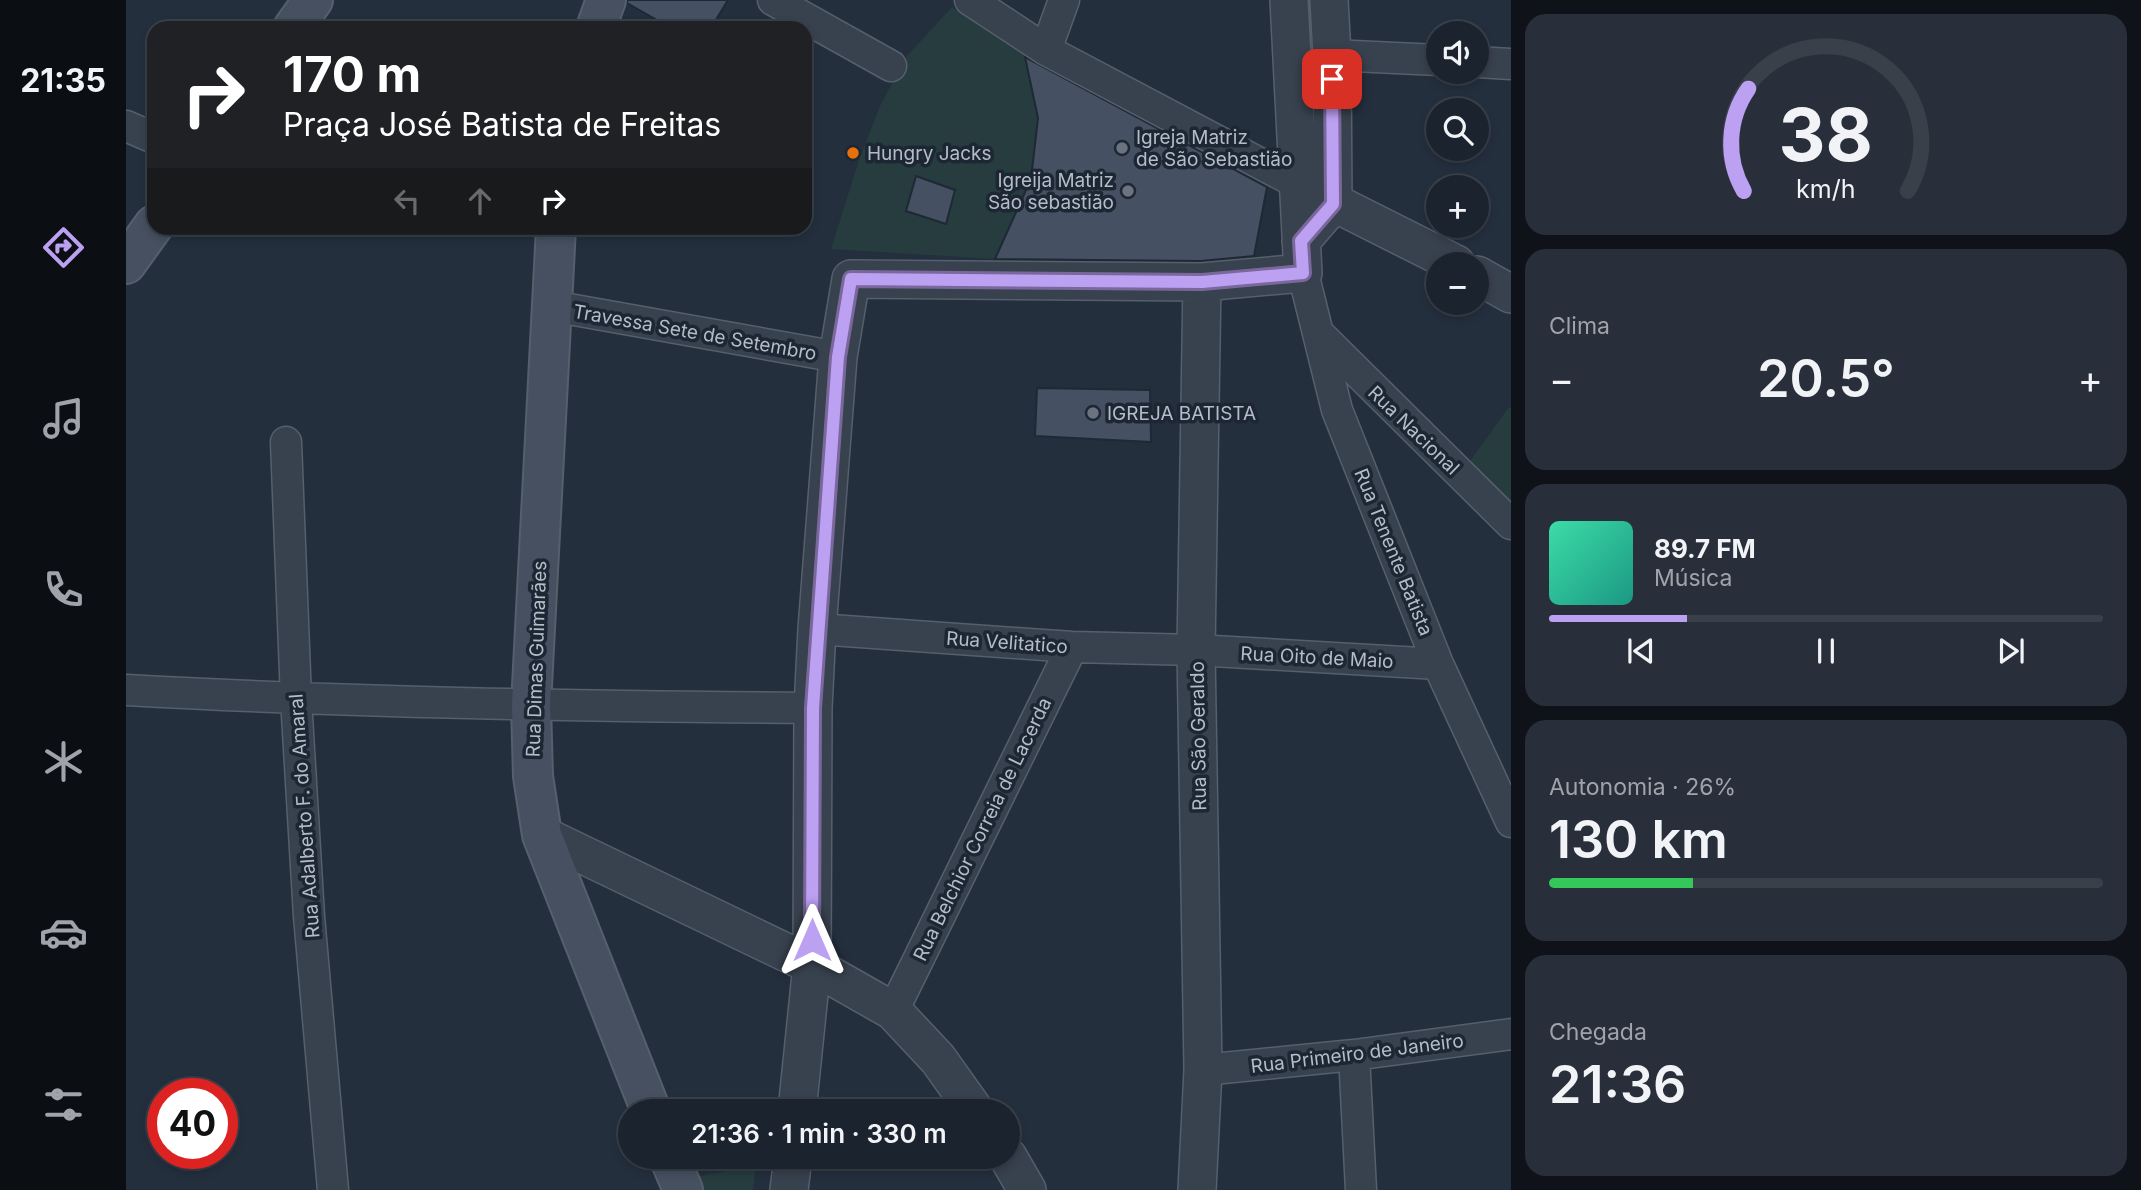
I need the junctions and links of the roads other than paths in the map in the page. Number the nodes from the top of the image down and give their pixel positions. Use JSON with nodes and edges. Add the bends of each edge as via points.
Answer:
{"nodes":[{"id":1,"x":313,"y":0,"type":"edge"},
{"id":2,"x":606,"y":0,"type":"edge"},
{"id":3,"x":773,"y":0,"type":"edge"},
{"id":4,"x":970,"y":0,"type":"edge"},
{"id":5,"x":1064,"y":0,"type":"edge"},
{"id":6,"x":1289,"y":0,"type":"edge"},
{"id":7,"x":1329,"y":0,"type":"edge"},
{"id":8,"x":298,"y":21,"type":"edge"},
{"id":9,"x":598,"y":21,"type":"edge"},
{"id":10,"x":811,"y":21,"type":"edge"},
{"id":11,"x":812,"y":22,"type":"edge"},
{"id":12,"x":1046,"y":50,"type":"junction"},
{"id":13,"x":1332,"y":55,"type":"junction"},
{"id":14,"x":1426,"y":59,"type":"edge"},
{"id":15,"x":1489,"y":63,"type":"edge"},
{"id":16,"x":1511,"y":64,"type":"edge"},
{"id":17,"x":891,"y":66,"type":"dead end"},
{"id":18,"x":126,"y":126,"type":"edge"},
{"id":19,"x":147,"y":135,"type":"edge"},
{"id":20,"x":1297,"y":183,"type":"junction"},
{"id":21,"x":1333,"y":204,"type":"junction"},
{"id":22,"x":147,"y":235,"type":"edge"},
{"id":23,"x":556,"y":235,"type":"edge"},
{"id":24,"x":1431,"y":252,"type":"edge"},
{"id":25,"x":1302,"y":257,"type":"junction"},
{"id":26,"x":126,"y":264,"type":"edge"},
{"id":27,"x":1202,"y":282,"type":"junction"},
{"id":28,"x":1489,"y":282,"type":"edge"},
{"id":29,"x":1511,"y":294,"type":"edge"},
{"id":30,"x":552,"y":306,"type":"junction"},
{"id":31,"x":1319,"y":334,"type":"junction"},
{"id":32,"x":838,"y":357,"type":"junction"},
{"id":33,"x":286,"y":442,"type":"dead end"},
{"id":34,"x":1511,"y":524,"type":"edge"},
{"id":35,"x":817,"y":629,"type":"junction"},
{"id":36,"x":1072,"y":647,"type":"junction"},
{"id":37,"x":1196,"y":650,"type":"junction"},
{"id":38,"x":1438,"y":664,"type":"junction"},
{"id":39,"x":126,"y":690,"type":"edge"},
{"id":40,"x":296,"y":699,"type":"junction"},
{"id":41,"x":531,"y":705,"type":"junction"},
{"id":42,"x":813,"y":708,"type":"junction"},
{"id":43,"x":1511,"y":822,"type":"edge"},
{"id":44,"x":542,"y":835,"type":"junction"},
{"id":45,"x":812,"y":965,"type":"junction"},
{"id":46,"x":893,"y":1011,"type":"junction"},
{"id":47,"x":1511,"y":1034,"type":"edge"},
{"id":48,"x":1354,"y":1055,"type":"junction"},
{"id":49,"x":1203,"y":1070,"type":"junction"},
{"id":50,"x":647,"y":1099,"type":"edge"},
{"id":51,"x":798,"y":1099,"type":"edge"},
{"id":52,"x":966,"y":1099,"type":"edge"},
{"id":53,"x":675,"y":1169,"type":"edge"},
{"id":54,"x":792,"y":1169,"type":"edge"},
{"id":55,"x":1015,"y":1169,"type":"edge"},
{"id":56,"x":333,"y":1190,"type":"edge"},
{"id":57,"x":683,"y":1190,"type":"edge"},
{"id":58,"x":789,"y":1190,"type":"edge"},
{"id":59,"x":1027,"y":1190,"type":"edge"},
{"id":60,"x":1197,"y":1190,"type":"edge"},
{"id":61,"x":1361,"y":1190,"type":"edge"}],
"edges":[{"from":1,"to":8,"type":"main road"},
{"from":2,"to":9,"type":"main road"},
{"from":3,"to":10,"type":"street"},
{"from":4,"to":12,"type":"street"},
{"from":5,"to":12,"type":"street"},
{"from":6,"to":20,"type":"street"},
{"from":7,"to":13,"type":"street"},
{"from":11,"to":17,"type":"street"},
{"from":12,"to":20,"type":"street"},
{"from":13,"to":14,"type":"street"},
{"from":13,"to":21,"type":"street"},
{"from":15,"to":16,"type":"street"},
{"from":18,"to":19,"type":"street"},
{"from":20,"to":21,"type":"street"},
{"from":20,"to":25,"type":"street"},
{"from":21,"to":24,"type":"street"},
{"from":21,"to":25,"type":"street"},
{"from":22,"to":26,"type":"main road"},
{"from":23,"to":30,"type":"main road","name":"Rua Dimas Guimarães"},
{"from":25,"to":27,"type":"street"},
{"from":25,"to":31,"type":"street","name":"Rua Tenente Batista"},
{"from":27,"to":32,"type":"street","via":[[851,279]]},
{"from":27,"to":37,"type":"street","name":"Rua São Geraldo"},
{"from":28,"to":29,"type":"street"},
{"from":30,"to":32,"type":"street","name":"Travessa Sete de Setembro"},
{"from":30,"to":41,"type":"main road","name":"Rua Dimas Guimarães"},
{"from":31,"to":34,"type":"street","name":"Rua Nacional"},
{"from":31,"to":38,"type":"street","name":"Rua Tenente Batista","via":[[1337,410]]},
{"from":32,"to":35,"type":"street"},
{"from":33,"to":40,"type":"street","name":"Rua Adalberto F. do Amaral"},
{"from":35,"to":36,"type":"street","name":"Rua Velitatico"},
{"from":35,"to":42,"type":"street"},
{"from":36,"to":37,"type":"street","name":"Rua Velitatico"},
{"from":36,"to":46,"type":"street","name":"Rua Belchior Correia de Lacerda"},
{"from":37,"to":38,"type":"street","name":"Rua Oito de Maio"},
{"from":37,"to":49,"type":"street","name":"Rua São Geraldo"},
{"from":38,"to":43,"type":"street","name":"Rua Tenente Batista"},
{"from":39,"to":40,"type":"street"},
{"from":40,"to":41,"type":"street"},
{"from":40,"to":56,"type":"street","name":"Rua Adalberto F. do Amaral"},
{"from":41,"to":42,"type":"street"},
{"from":41,"to":44,"type":"main road","name":"Rua Dimas Guimarães","via":[[533,776]]},
{"from":42,"to":45,"type":"street"},
{"from":44,"to":45,"type":"street"},
{"from":44,"to":50,"type":"main road","name":"Rua Dimas Guimarães"},
{"from":45,"to":46,"type":"street"},
{"from":45,"to":51,"type":"street"},
{"from":46,"to":52,"type":"street","via":[[938,1059]]},
{"from":47,"to":48,"type":"street","name":"Rua Primeiro de Janeiro"},
{"from":48,"to":49,"type":"street","name":"Rua Primeiro de Janeiro"},
{"from":48,"to":61,"type":"street"},
{"from":49,"to":60,"type":"street","name":"Rua São Geraldo"},
{"from":53,"to":57,"type":"main road"},
{"from":54,"to":58,"type":"street"},
{"from":55,"to":59,"type":"street"}]}
